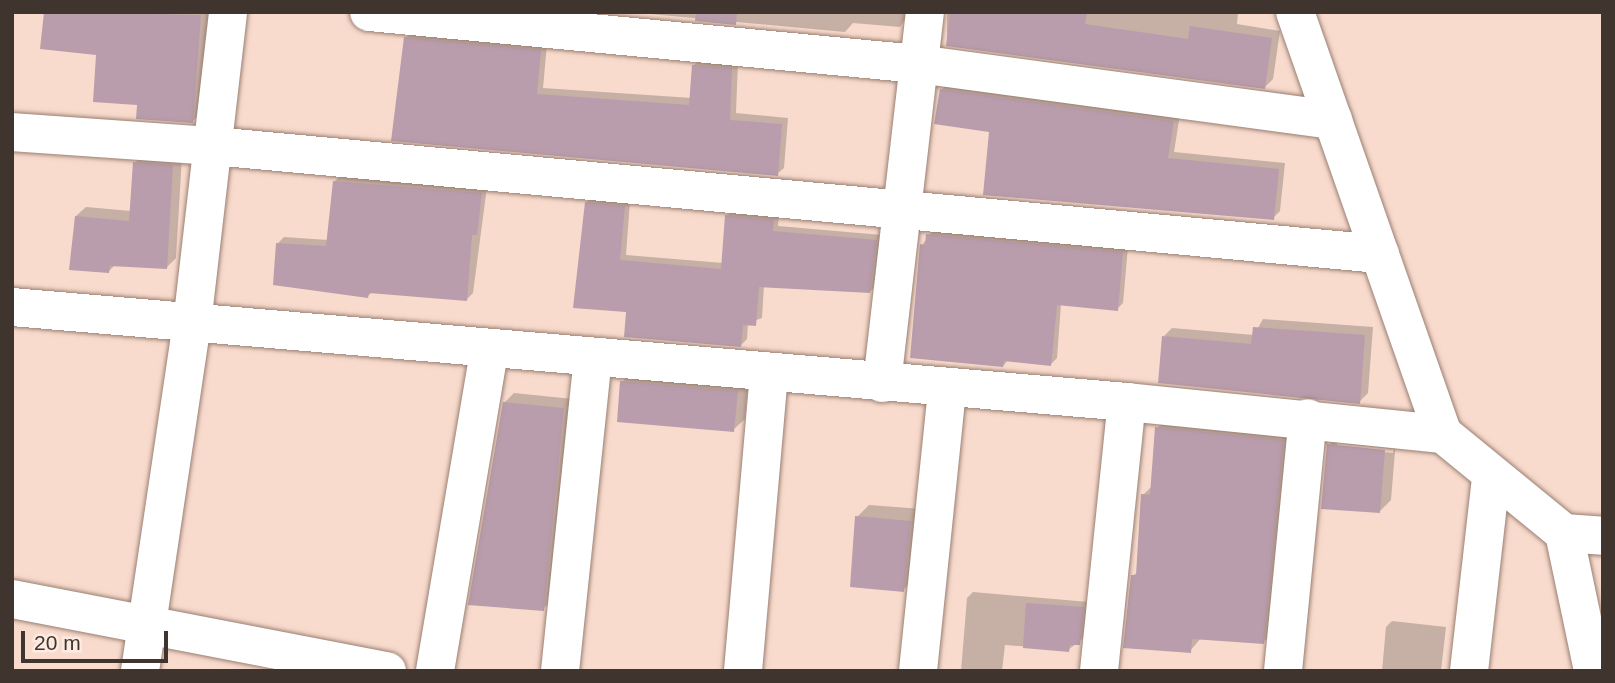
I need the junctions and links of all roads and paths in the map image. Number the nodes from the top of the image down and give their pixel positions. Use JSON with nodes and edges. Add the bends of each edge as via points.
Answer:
{"nodes":[{"id":1,"x":228,"y":12,"type":"edge"},
{"id":2,"x":369,"y":12,"type":"edge"},
{"id":3,"x":925,"y":12,"type":"edge"},
{"id":4,"x":1295,"y":12,"type":"edge"},
{"id":5,"x":918,"y":64,"type":"junction"},
{"id":6,"x":1333,"y":120,"type":"junction"},
{"id":7,"x":12,"y":132,"type":"edge"},
{"id":8,"x":213,"y":146,"type":"junction"},
{"id":9,"x":901,"y":211,"type":"junction"},
{"id":10,"x":1380,"y":254,"type":"junction"},
{"id":11,"x":12,"y":307,"type":"edge"},
{"id":12,"x":192,"y":324,"type":"junction"},
{"id":13,"x":489,"y":351,"type":"junction"},
{"id":14,"x":593,"y":358,"type":"junction"},
{"id":15,"x":769,"y":373,"type":"junction"},
{"id":16,"x":883,"y":383,"type":"junction"},
{"id":17,"x":947,"y":388,"type":"junction"},
{"id":18,"x":1127,"y":401,"type":"junction"},
{"id":19,"x":1308,"y":418,"type":"junction"},
{"id":20,"x":1443,"y":434,"type":"junction"},
{"id":21,"x":1491,"y":477,"type":"junction"},
{"id":22,"x":1564,"y":533,"type":"junction"},
{"id":23,"x":1603,"y":536,"type":"edge"},
{"id":24,"x":12,"y":599,"type":"edge"},
{"id":25,"x":147,"y":625,"type":"junction"},
{"id":26,"x":140,"y":671,"type":"edge"},
{"id":27,"x":387,"y":671,"type":"edge"},
{"id":28,"x":435,"y":671,"type":"edge"},
{"id":29,"x":561,"y":671,"type":"edge"},
{"id":30,"x":743,"y":671,"type":"edge"},
{"id":31,"x":918,"y":671,"type":"edge"},
{"id":32,"x":1099,"y":671,"type":"edge"},
{"id":33,"x":1283,"y":671,"type":"edge"},
{"id":34,"x":1469,"y":671,"type":"edge"},
{"id":35,"x":1593,"y":671,"type":"edge"}],
"edges":[{"from":1,"to":8,"type":"street"},
{"from":2,"to":5,"type":"street"},
{"from":3,"to":5,"type":"street"},
{"from":4,"to":6,"type":"street"},
{"from":5,"to":6,"type":"street"},
{"from":5,"to":9,"type":"street"},
{"from":6,"to":10,"type":"street"},
{"from":7,"to":8,"type":"street"},
{"from":8,"to":9,"type":"street"},
{"from":8,"to":12,"type":"street"},
{"from":9,"to":10,"type":"street"},
{"from":9,"to":16,"type":"street"},
{"from":10,"to":20,"type":"street"},
{"from":11,"to":12,"type":"street"},
{"from":12,"to":13,"type":"street"},
{"from":12,"to":25,"type":"street"},
{"from":13,"to":14,"type":"street"},
{"from":13,"to":28,"type":"street"},
{"from":14,"to":15,"type":"street"},
{"from":14,"to":29,"type":"street"},
{"from":15,"to":16,"type":"street"},
{"from":15,"to":30,"type":"street"},
{"from":16,"to":17,"type":"street"},
{"from":17,"to":18,"type":"street"},
{"from":17,"to":31,"type":"street"},
{"from":18,"to":19,"type":"street"},
{"from":18,"to":32,"type":"street"},
{"from":19,"to":20,"type":"street"},
{"from":19,"to":33,"type":"street"},
{"from":20,"to":21,"type":"street"},
{"from":21,"to":22,"type":"street"},
{"from":21,"to":34,"type":"street"},
{"from":22,"to":23,"type":"street"},
{"from":22,"to":35,"type":"street"},
{"from":24,"to":25,"type":"street"},
{"from":25,"to":26,"type":"street"},
{"from":25,"to":27,"type":"street"}]}
